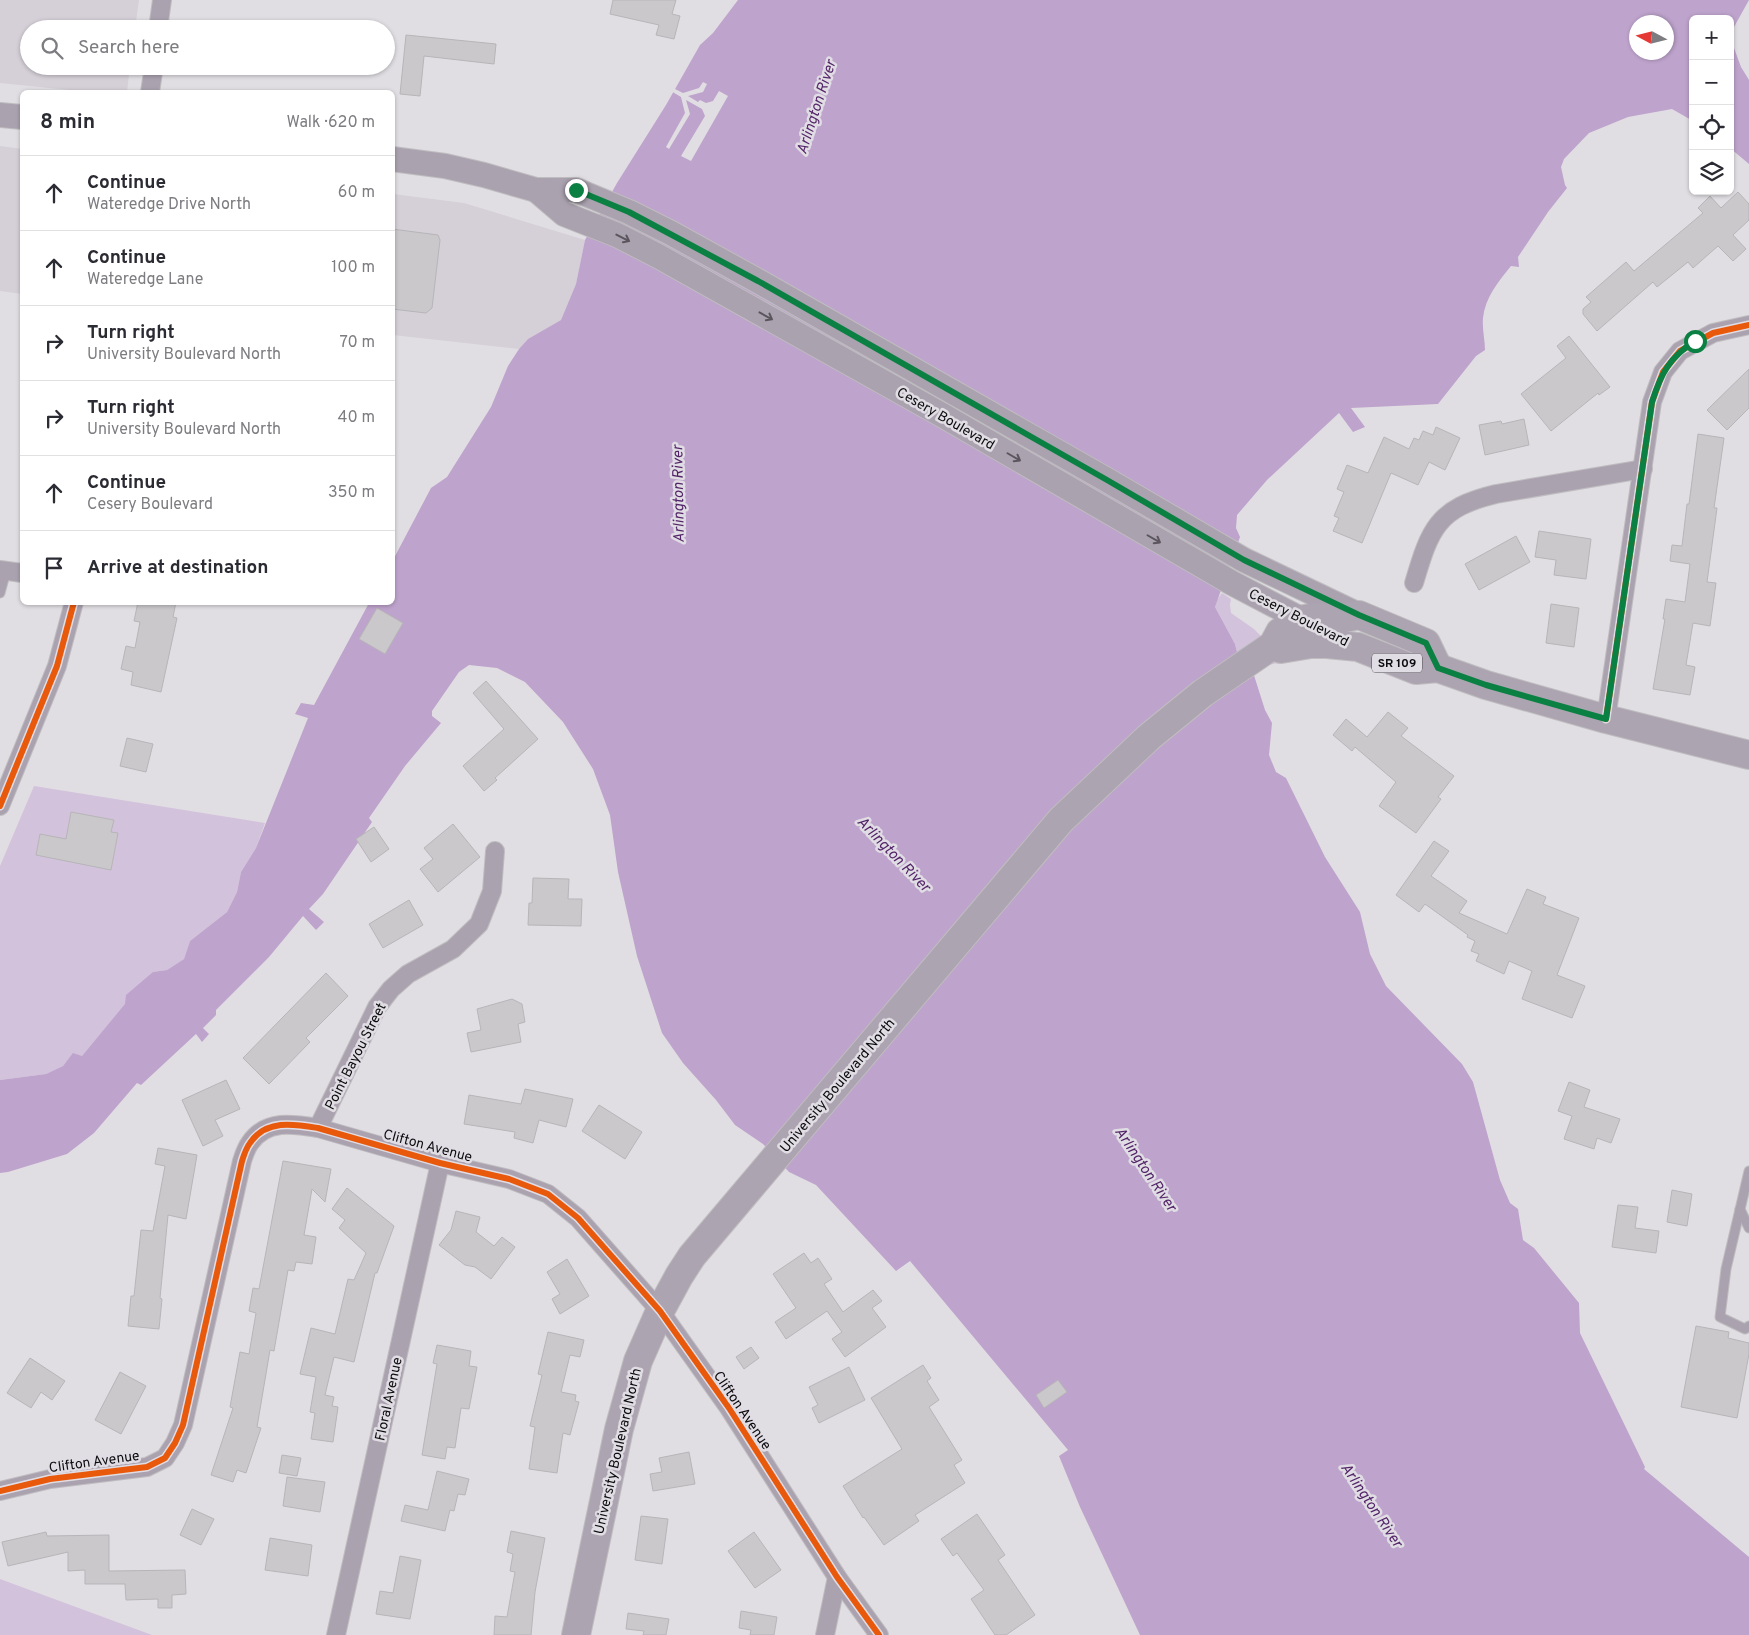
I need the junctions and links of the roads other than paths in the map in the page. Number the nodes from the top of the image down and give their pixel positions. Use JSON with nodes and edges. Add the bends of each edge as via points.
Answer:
{"nodes":[{"id":1,"x":162,"y":0,"type":"edge"},
{"id":2,"x":159,"y":20,"type":"edge"},
{"id":3,"x":153,"y":75,"type":"edge"},
{"id":4,"x":150,"y":90,"type":"edge"},
{"id":5,"x":0,"y":115,"type":"edge"},
{"id":6,"x":20,"y":117,"type":"edge"},
{"id":7,"x":395,"y":159,"type":"edge"},
{"id":8,"x":536,"y":190,"type":"junction"},
{"id":9,"x":1749,"y":325,"type":"edge"},
{"id":10,"x":1643,"y":469,"type":"junction"},
{"id":11,"x":9,"y":571,"type":"edge"},
{"id":12,"x":1414,"y":583,"type":"dead end"},
{"id":13,"x":0,"y":593,"type":"edge"},
{"id":14,"x":73,"y":605,"type":"edge"},
{"id":15,"x":1359,"y":615,"type":"junction"},
{"id":16,"x":1300,"y":620,"type":"junction"},
{"id":17,"x":1273,"y":645,"type":"junction"},
{"id":18,"x":1358,"y":647,"type":"junction"},
{"id":19,"x":1438,"y":668,"type":"junction"},
{"id":20,"x":1606,"y":719,"type":"junction"},
{"id":21,"x":1749,"y":755,"type":"edge"},
{"id":22,"x":0,"y":806,"type":"edge"},
{"id":23,"x":496,"y":851,"type":"dead end"},
{"id":24,"x":318,"y":1128,"type":"junction"},
{"id":25,"x":440,"y":1163,"type":"junction"},
{"id":26,"x":1749,"y":1171,"type":"edge"},
{"id":27,"x":1740,"y":1209,"type":"junction"},
{"id":28,"x":1749,"y":1228,"type":"edge"},
{"id":29,"x":660,"y":1311,"type":"junction"},
{"id":30,"x":1749,"y":1326,"type":"edge"},
{"id":31,"x":0,"y":1491,"type":"edge"},
{"id":32,"x":837,"y":1576,"type":"junction"},
{"id":33,"x":336,"y":1635,"type":"edge"},
{"id":34,"x":576,"y":1635,"type":"edge"},
{"id":35,"x":825,"y":1635,"type":"edge"},
{"id":36,"x":879,"y":1635,"type":"edge"}],
"edges":[{"from":1,"to":2,"type":"street"},
{"from":3,"to":4,"type":"street"},
{"from":5,"to":6,"type":"main road"},
{"from":7,"to":8,"type":"main road","name":"Cesery Boulevard","number":"SR 109","via":[[445,166]]},
{"from":8,"to":15,"type":"main road","name":"Cesery Boulevard","number":"SR 109","via":[[576,190],[589,194],[671,233],[1244,560]]},
{"from":8,"to":16,"type":"main road","name":"Cesery Boulevard","number":"SR 109","one_way":true,"via":[[564,214],[658,256]]},
{"from":9,"to":10,"type":"street","via":[[1713,333],[1695,341],[1680,351],[1663,372],[1652,402]]},
{"from":10,"to":12,"type":"street","via":[[1475,499],[1451,512],[1436,526]]},
{"from":10,"to":20,"type":"street"},
{"from":11,"to":13,"type":"lane"},
{"from":14,"to":22,"type":"street","via":[[57,666]]},
{"from":15,"to":16,"type":"main road","name":"University Boulevard North"},
{"from":15,"to":19,"type":"main road","number":"SR 109","via":[[1426,643]]},
{"from":16,"to":17,"type":"main road","name":"University Boulevard North","via":[[1280,632]]},
{"from":16,"to":18,"type":"main road","name":"Cesery Boulevard","number":"SR 109"},
{"from":17,"to":18,"type":"main road","via":[[1281,649],[1310,644]]},
{"from":17,"to":29,"type":"main road","name":"University Boulevard North","via":[[1203,693],[1148,737],[1061,820],[692,1256]]},
{"from":18,"to":19,"type":"main road","number":"SR 109","via":[[1416,670]]},
{"from":19,"to":20,"type":"main road","number":"SR 109"},
{"from":20,"to":21,"type":"main road","number":"SR 109"},
{"from":23,"to":24,"type":"street","name":"Point Bayou Street","via":[[492,891],[479,924],[453,949],[408,974],[391,989],[377,1007]]},
{"from":24,"to":25,"type":"street","name":"Clifton Avenue"},
{"from":24,"to":31,"type":"street","name":"Clifton Avenue","via":[[279,1124],[263,1131],[250,1143],[242,1161],[183,1425],[176,1444],[165,1458],[147,1467],[50,1479]]},
{"from":25,"to":29,"type":"street","name":"Clifton Avenue","via":[[509,1179],[548,1194],[578,1218]]},
{"from":25,"to":33,"type":"street","name":"Floral Avenue"},
{"from":26,"to":27,"type":"lane"},
{"from":27,"to":28,"type":"lane"},
{"from":27,"to":30,"type":"lane","via":[[1726,1269],[1720,1317],[1745,1328]]},
{"from":29,"to":32,"type":"street","name":"Clifton Avenue","via":[[729,1408]]},
{"from":29,"to":34,"type":"main road","name":"University Boulevard North","via":[[638,1361],[619,1429]]},
{"from":32,"to":35,"type":"street"},
{"from":32,"to":36,"type":"street","name":"Clifton Avenue"}]}
